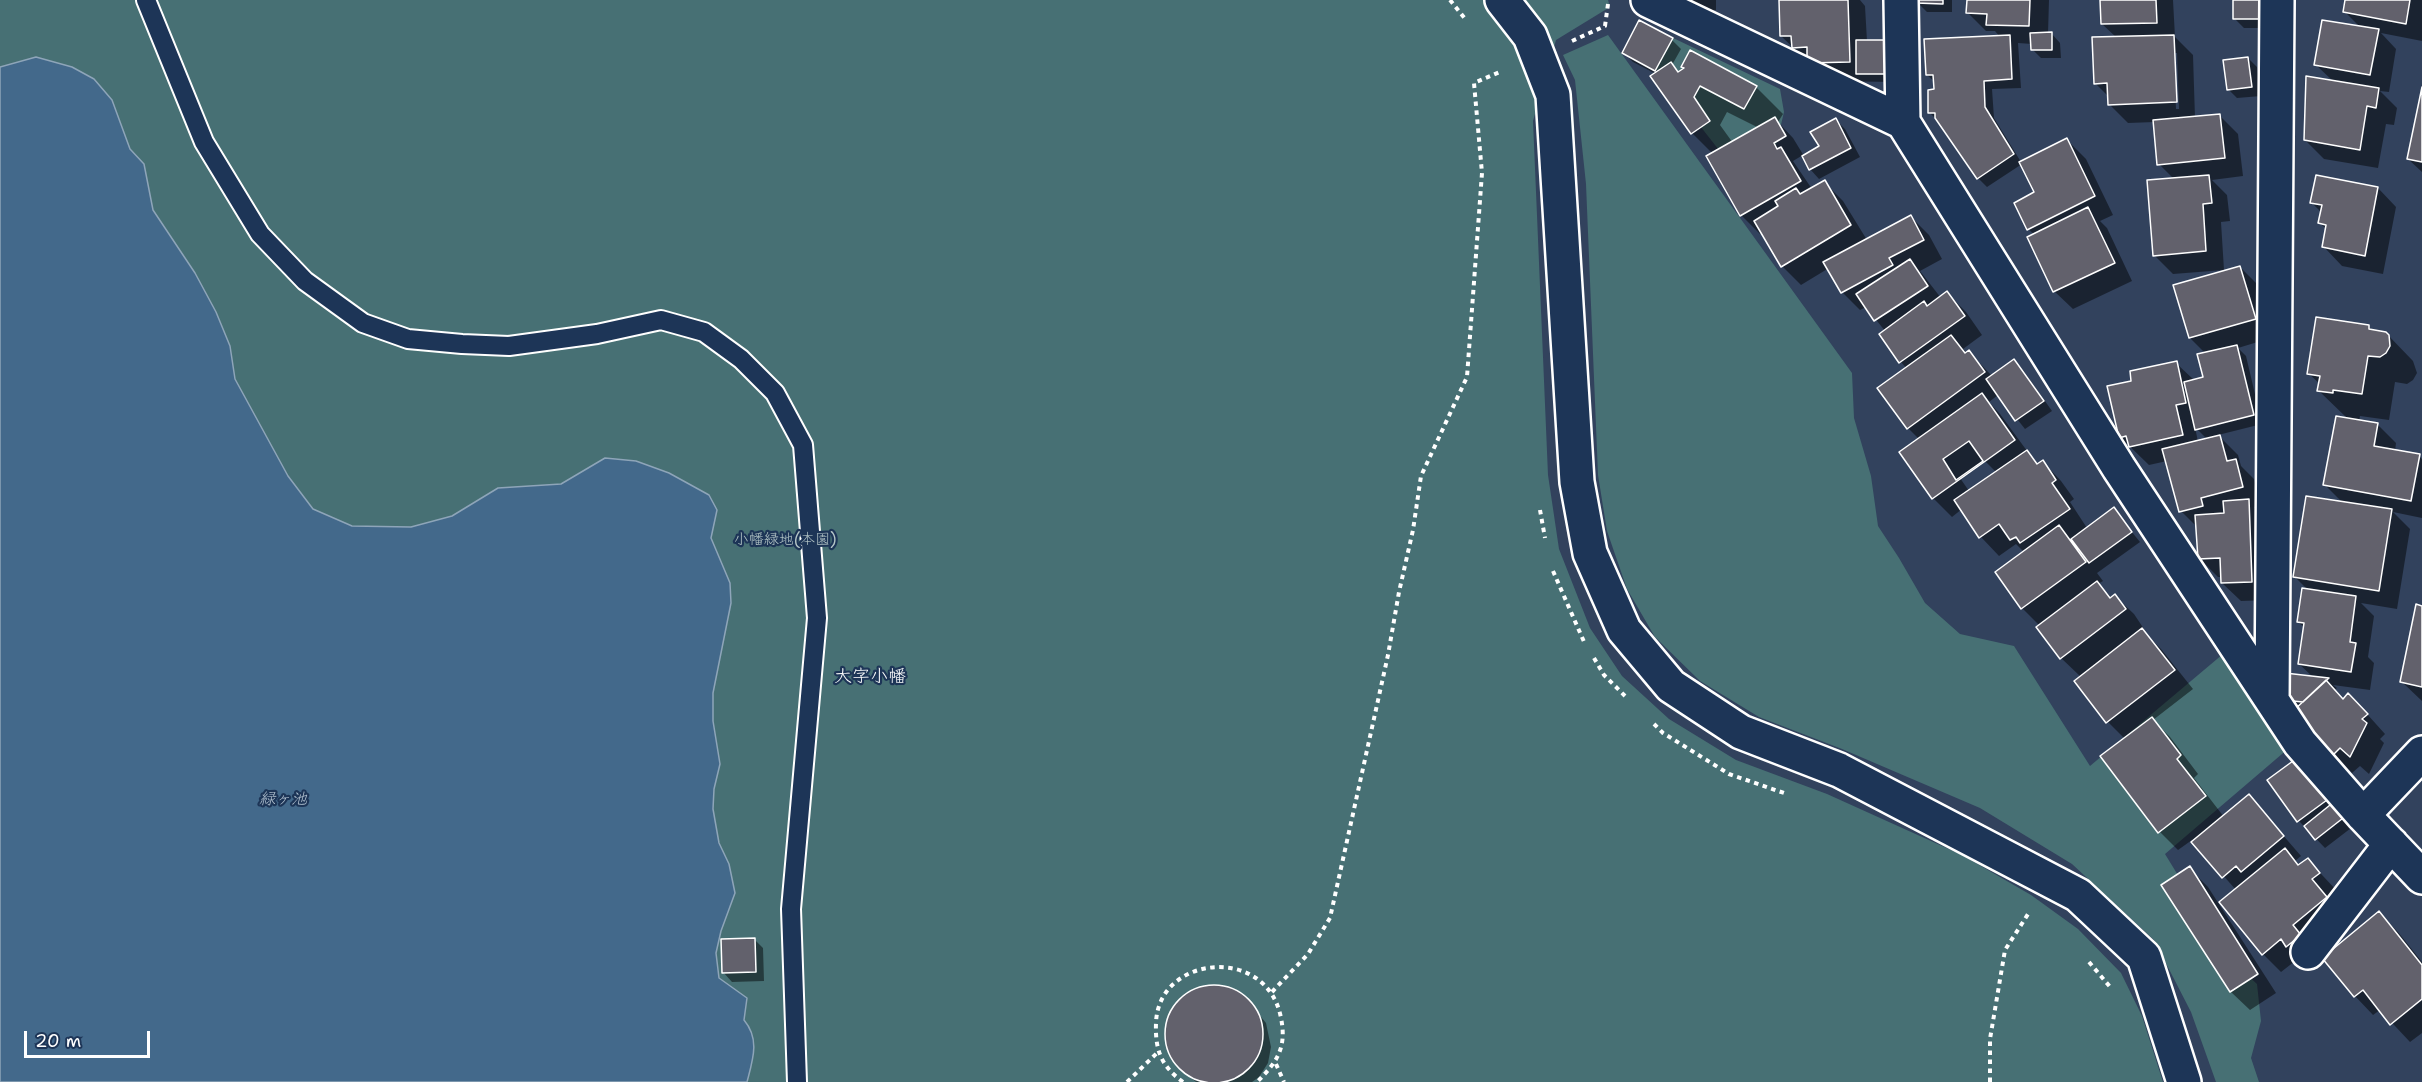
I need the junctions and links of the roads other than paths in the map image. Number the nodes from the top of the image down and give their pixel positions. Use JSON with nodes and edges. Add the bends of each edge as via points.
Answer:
{"nodes":[{"id":1,"x":146,"y":0,"type":"edge"},
{"id":2,"x":1502,"y":0,"type":"edge"},
{"id":3,"x":1648,"y":0,"type":"edge"},
{"id":4,"x":1901,"y":0,"type":"edge"},
{"id":5,"x":2277,"y":0,"type":"edge"},
{"id":6,"x":1903,"y":122,"type":"junction"},
{"id":7,"x":2272,"y":700,"type":"junction"},
{"id":8,"x":2422,"y":753,"type":"edge"},
{"id":9,"x":2363,"y":815,"type":"junction"},
{"id":10,"x":2391,"y":844,"type":"junction"},
{"id":11,"x":2422,"y":877,"type":"edge"},
{"id":12,"x":2308,"y":952,"type":"dead end"},
{"id":13,"x":797,"y":1082,"type":"edge"},
{"id":14,"x":2184,"y":1082,"type":"edge"}],
"edges":[{"from":1,"to":13,"type":"lane","via":[[204,142],[260,234],[305,281],[363,323],[408,339],[509,346],[597,334],[661,320],[704,332],[741,359],[775,393],[803,445],[817,618],[791,909]]},
{"from":2,"to":14,"type":"street","via":[[1530,36],[1553,94],[1577,482],[1590,553],[1624,630],[1671,686],[1741,732],[1839,770],[2078,895],[2144,957]]},
{"from":3,"to":6,"type":"street"},
{"from":4,"to":6,"type":"street"},
{"from":5,"to":7,"type":"street"},
{"from":6,"to":7,"type":"street","via":[[2119,468]]},
{"from":7,"to":9,"type":"street","via":[[2300,743]]},
{"from":8,"to":9,"type":"street"},
{"from":9,"to":10,"type":"street"},
{"from":10,"to":11,"type":"street"},
{"from":10,"to":12,"type":"street"}]}
